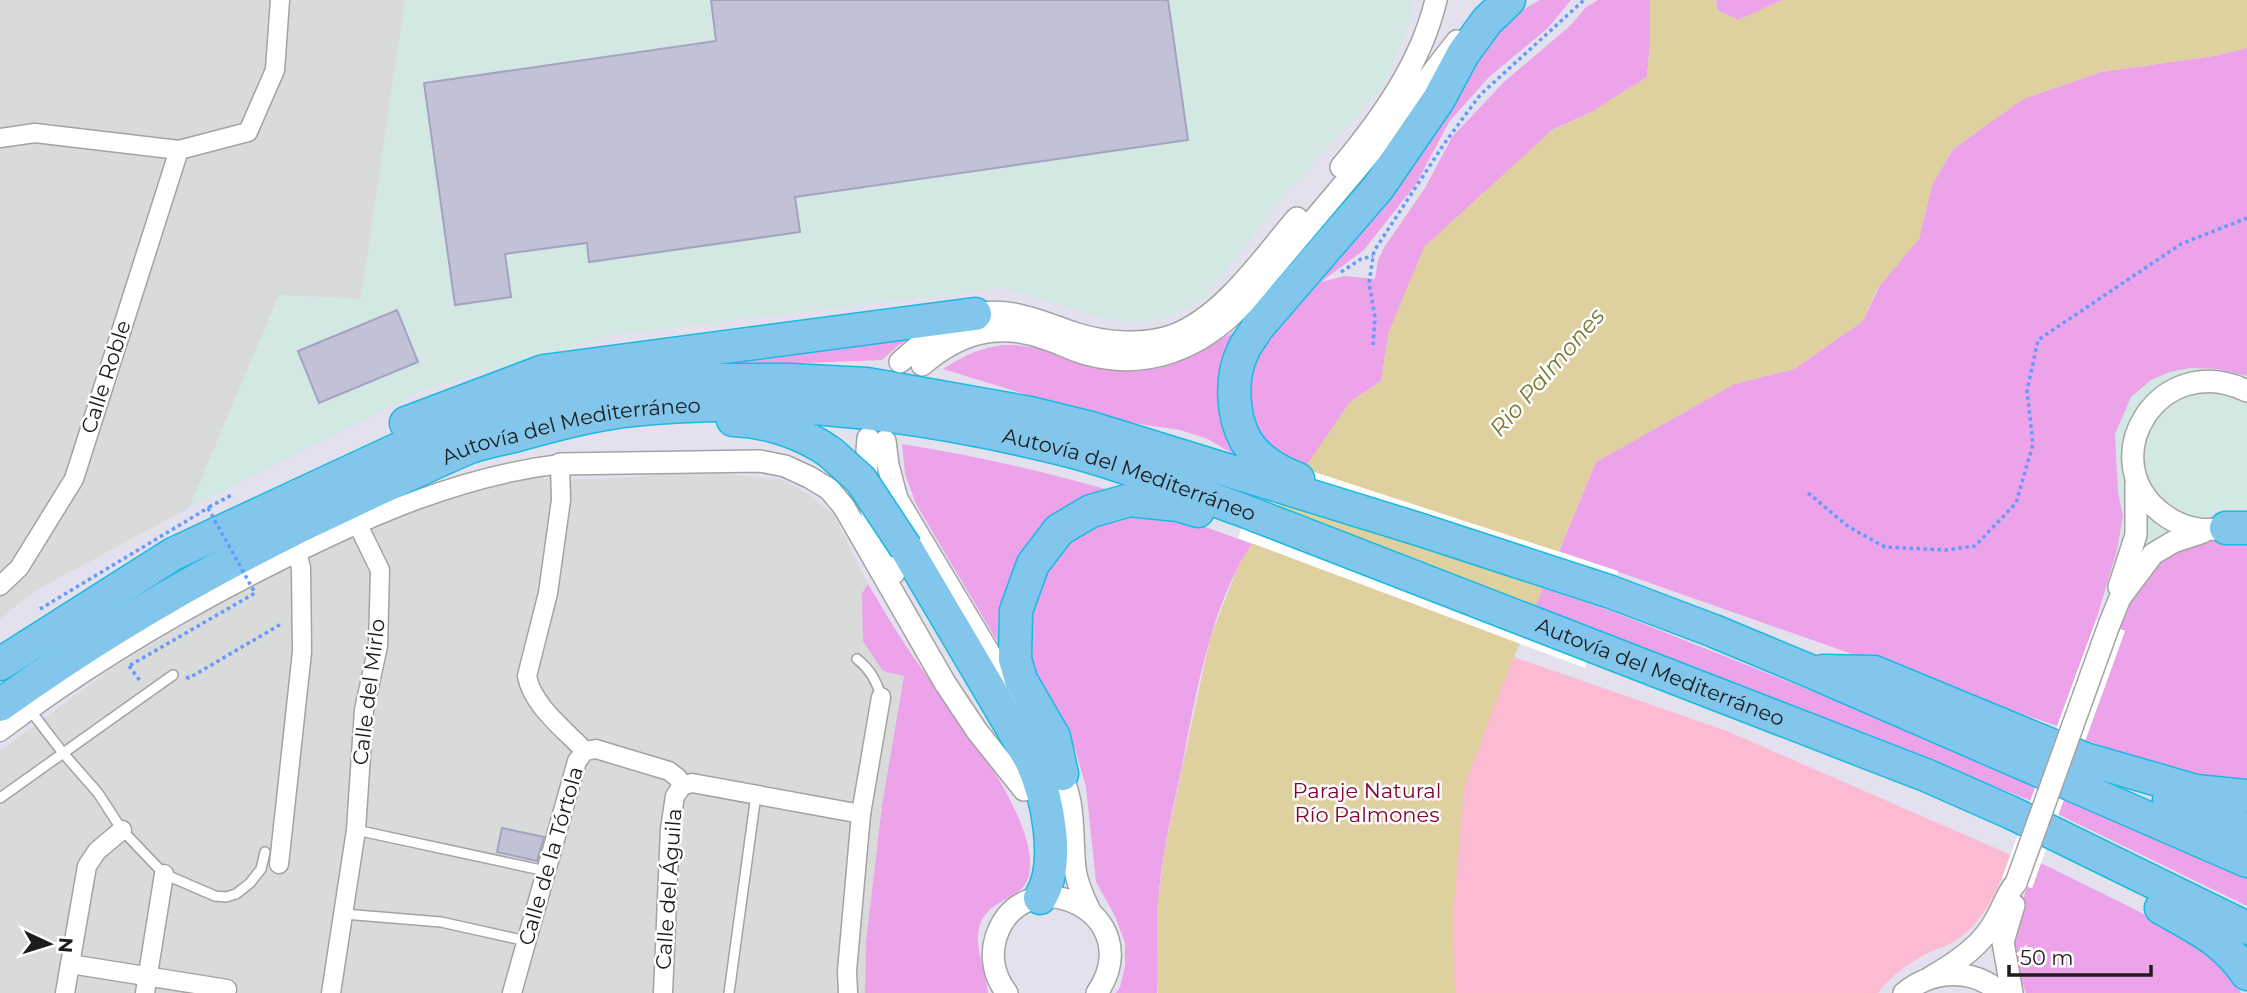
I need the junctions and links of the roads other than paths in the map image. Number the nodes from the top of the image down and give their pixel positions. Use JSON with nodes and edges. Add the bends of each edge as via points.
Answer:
{"nodes":[{"id":1,"x":280,"y":0,"type":"edge"},
{"id":2,"x":1436,"y":0,"type":"edge"},
{"id":3,"x":1493,"y":0,"type":"edge"},
{"id":4,"x":1509,"y":0,"type":"edge"},
{"id":5,"x":0,"y":138,"type":"edge"},
{"id":6,"x":179,"y":150,"type":"junction"},
{"id":7,"x":975,"y":314,"type":"junction"},
{"id":8,"x":900,"y":362,"type":"dead end"},
{"id":9,"x":922,"y":365,"type":"dead end"},
{"id":10,"x":2247,"y":391,"type":"edge"},
{"id":11,"x":630,"y":411,"type":"junction"},
{"id":12,"x":560,"y":464,"type":"junction"},
{"id":13,"x":1259,"y":470,"type":"junction"},
{"id":14,"x":2136,"y":473,"type":"junction"},
{"id":15,"x":1247,"y":512,"type":"junction"},
{"id":16,"x":357,"y":523,"type":"junction"},
{"id":17,"x":2233,"y":527,"type":"edge"},
{"id":18,"x":296,"y":552,"type":"junction"},
{"id":19,"x":173,"y":554,"type":"junction"},
{"id":20,"x":0,"y":586,"type":"edge"},
{"id":21,"x":2120,"y":598,"type":"junction"},
{"id":22,"x":5,"y":658,"type":"edge"},
{"id":23,"x":857,"y":659,"type":"dead end"},
{"id":24,"x":1810,"y":671,"type":"junction"},
{"id":25,"x":173,"y":675,"type":"road end"},
{"id":26,"x":881,"y":697,"type":"joint"},
{"id":27,"x":15,"y":707,"type":"edge"},
{"id":28,"x":1938,"y":727,"type":"junction"},
{"id":29,"x":0,"y":732,"type":"edge"},
{"id":30,"x":585,"y":751,"type":"junction"},
{"id":31,"x":63,"y":753,"type":"junction"},
{"id":32,"x":1062,"y":774,"type":"junction"},
{"id":33,"x":681,"y":786,"type":"junction"},
{"id":34,"x":1024,"y":790,"type":"junction"},
{"id":35,"x":756,"y":795,"type":"junction"},
{"id":36,"x":2247,"y":796,"type":"edge"},
{"id":37,"x":0,"y":798,"type":"edge"},
{"id":38,"x":2012,"y":813,"type":"junction"},
{"id":39,"x":861,"y":814,"type":"junction"},
{"id":40,"x":122,"y":830,"type":"junction"},
{"id":41,"x":356,"y":830,"type":"junction"},
{"id":42,"x":2247,"y":830,"type":"edge"},
{"id":43,"x":265,"y":852,"type":"dead end"},
{"id":44,"x":2247,"y":861,"type":"edge"},
{"id":45,"x":279,"y":864,"type":"dead end"},
{"id":46,"x":546,"y":872,"type":"junction"},
{"id":47,"x":164,"y":874,"type":"junction"},
{"id":48,"x":2016,"y":883,"type":"junction"},
{"id":49,"x":1034,"y":900,"type":"junction"},
{"id":50,"x":1090,"y":911,"type":"junction"},
{"id":51,"x":344,"y":914,"type":"junction"},
{"id":52,"x":2247,"y":928,"type":"edge"},
{"id":53,"x":526,"y":941,"type":"junction"},
{"id":54,"x":70,"y":964,"type":"junction"},
{"id":55,"x":2247,"y":974,"type":"edge"},
{"id":56,"x":1931,"y":977,"type":"junction"},
{"id":57,"x":147,"y":985,"type":"edge"},
{"id":58,"x":1001,"y":988,"type":"edge"},
{"id":59,"x":65,"y":993,"type":"edge"},
{"id":60,"x":226,"y":993,"type":"edge"},
{"id":61,"x":331,"y":993,"type":"edge"},
{"id":62,"x":513,"y":993,"type":"edge"},
{"id":63,"x":663,"y":993,"type":"edge"},
{"id":64,"x":729,"y":993,"type":"edge"},
{"id":65,"x":848,"y":993,"type":"edge"},
{"id":66,"x":1097,"y":993,"type":"edge"},
{"id":67,"x":1904,"y":993,"type":"edge"},
{"id":68,"x":2001,"y":993,"type":"edge"},
{"id":69,"x":2012,"y":993,"type":"edge"}],
"edges":[{"from":1,"to":6,"type":"street","via":[[275,70],[248,132]]},
{"from":2,"to":7,"type":"street","via":[[1405,80],[1350,156],[1230,295],[1195,325],[1157,339],[1103,340],[1023,315]]},
{"from":3,"to":9,"type":"street","via":[[1467,26],[1370,153],[1242,305],[1204,338],[1168,353],[1127,360],[1087,354],[1044,338],[991,332],[962,337]]},
{"from":4,"to":13,"type":"highway","via":[[1463,54],[1439,99],[1378,188],[1257,328],[1242,352],[1235,382],[1236,412]]},
{"from":5,"to":6,"type":"street","via":[[35,133]]},
{"from":6,"to":20,"type":"street","name":"Calle Roble","via":[[74,479],[19,568]]},
{"from":7,"to":8,"type":"street","via":[[942,329]]},
{"from":7,"to":19,"type":"highway","via":[[544,371],[406,422],[277,482],[190,528]]},
{"from":10,"to":14,"type":"street","via":[[2205,381],[2164,395],[2138,430]]},
{"from":11,"to":15,"type":"highway","name":"Autovía del Mediterráneo","via":[[777,405],[922,421],[1072,452]]},
{"from":11,"to":27,"type":"highway","name":"Autovía del Mediterráneo","via":[[466,449],[289,530],[61,661]]},
{"from":11,"to":49,"type":"highway","bridge":true,"via":[[653,422],[744,420],[776,427],[831,453],[861,480],[906,548],[1040,780],[1051,864],[1048,885]]},
{"from":12,"to":16,"type":"street","via":[[469,481]]},
{"from":12,"to":30,"type":"street","via":[[561,500],[548,593],[527,676],[535,700]]},
{"from":12,"to":34,"type":"street","via":[[760,461],[785,466],[829,489],[977,731]]},
{"from":13,"to":19,"type":"highway","name":"Autovía del Mediterráneo","via":[[1030,413],[867,384],[707,380],[624,387],[478,420],[407,445]]},
{"from":13,"to":24,"type":"highway","name":"Autovía del Mediterráneo","via":[[1374,504],[1418,529],[1611,592]]},
{"from":14,"to":17,"type":"street","via":[[2148,500],[2183,526]]},
{"from":14,"to":21,"type":"street","via":[[2136,535],[2119,586]]},
{"from":15,"to":32,"type":"highway","via":[[1218,517],[1178,505],[1130,500],[1091,511],[1059,530],[1033,564],[1016,611],[1015,659],[1021,680],[1054,737]]},
{"from":15,"to":38,"type":"highway","name":"Autovía del Mediterráneo","via":[[1928,776]]},
{"from":16,"to":18,"type":"street"},
{"from":16,"to":41,"type":"street","name":"Calle del Mirlo","via":[[380,570],[378,646],[364,710]]},
{"from":17,"to":21,"type":"street","via":[[2187,536],[2153,554]]},
{"from":18,"to":27,"type":"street","via":[[156,628],[61,687]]},
{"from":18,"to":45,"type":"street","via":[[301,568],[302,652]]},
{"from":19,"to":22,"type":"highway","name":"Autovía del Mediterráneo"},
{"from":21,"to":48,"type":"street","bridge":true},
{"from":23,"to":26,"type":"lane","via":[[878,685]]},
{"from":24,"to":28,"type":"highway"},
{"from":24,"to":36,"type":"highway","via":[[1874,671],[2085,759],[2196,791]]},
{"from":25,"to":31,"type":"lane"},
{"from":26,"to":39,"type":"street"},
{"from":27,"to":29,"type":"street"},
{"from":27,"to":31,"type":"lane"},
{"from":28,"to":42,"type":"highway","via":[[1984,731]]},
{"from":28,"to":44,"type":"highway"},
{"from":30,"to":33,"type":"street","name":"Calle de la Tórtola","via":[[596,749],[669,771]]},
{"from":30,"to":46,"type":"street","name":"Calle de la Tórtola","via":[[578,761]]},
{"from":31,"to":37,"type":"lane"},
{"from":31,"to":40,"type":"lane"},
{"from":32,"to":34,"type":"street","via":[[897,499],[877,440],[866,457],[868,496],[886,557]]},
{"from":32,"to":50,"type":"street","via":[[1074,828],[1078,883]]},
{"from":33,"to":35,"type":"street","via":[[692,783]]},
{"from":33,"to":63,"type":"street","name":"Calle del Águila","via":[[670,829]]},
{"from":34,"to":49,"type":"street","via":[[1038,837],[1040,864]]},
{"from":35,"to":39,"type":"street"},
{"from":35,"to":64,"type":"lane"},
{"from":38,"to":52,"type":"highway","name":"Autovía del Mediterráneo"},
{"from":38,"to":55,"type":"highway","via":[[2097,872],[2217,939]]},
{"from":39,"to":65,"type":"street"},
{"from":40,"to":47,"type":"lane"},
{"from":40,"to":54,"type":"street","via":[[87,866]]},
{"from":41,"to":46,"type":"lane"},
{"from":41,"to":51,"type":"street","name":"Calle del Mirlo"},
{"from":43,"to":47,"type":"lane","via":[[261,869],[250,883],[226,897]]},
{"from":46,"to":53,"type":"street","name":"Calle de la Tórtola"},
{"from":47,"to":57,"type":"street"},
{"from":48,"to":56,"type":"street","via":[[1982,940]]},
{"from":48,"to":69,"type":"street","via":[[2017,895],[2003,942]]},
{"from":49,"to":50,"type":"street","via":[[1066,898]]},
{"from":49,"to":58,"type":"street","via":[[1007,917],[1000,928],[993,953]]},
{"from":50,"to":66,"type":"street","via":[[1109,944],[1108,971]]},
{"from":51,"to":53,"type":"lane","via":[[441,922]]},
{"from":51,"to":61,"type":"street","name":"Calle del Mirlo"},
{"from":53,"to":62,"type":"street","name":"Calle de la Tórtola"},
{"from":54,"to":57,"type":"street"},
{"from":54,"to":59,"type":"street"},
{"from":56,"to":67,"type":"street"},
{"from":56,"to":68,"type":"street","via":[[1973,977]]},
{"from":57,"to":60,"type":"street","via":[[227,989]]}]}
